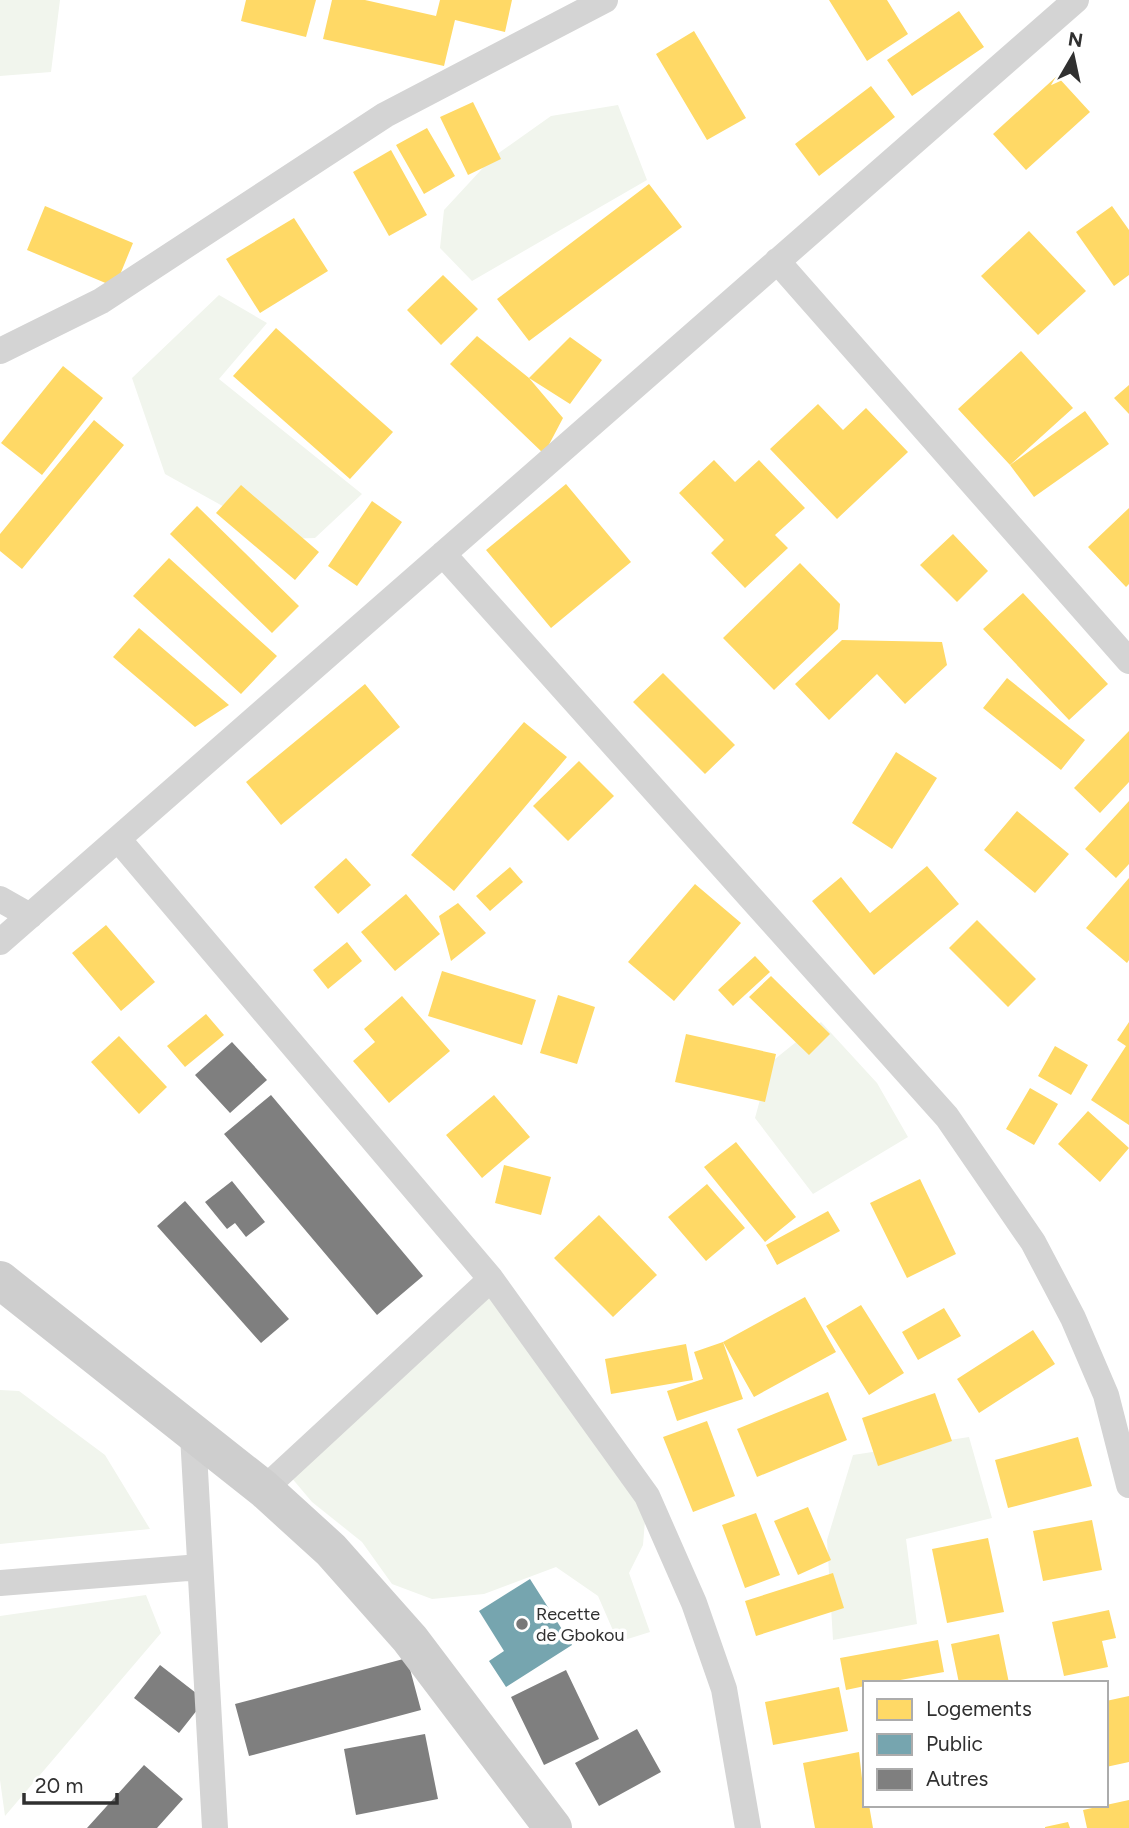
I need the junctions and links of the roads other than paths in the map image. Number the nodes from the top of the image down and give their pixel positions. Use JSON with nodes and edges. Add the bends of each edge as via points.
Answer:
{"nodes":[{"id":1,"x":605,"y":0,"type":"edge"},
{"id":2,"x":1076,"y":0,"type":"edge"},
{"id":3,"x":777,"y":261,"type":"junction"},
{"id":4,"x":0,"y":351,"type":"edge"},
{"id":5,"x":443,"y":554,"type":"junction"},
{"id":6,"x":1129,"y":661,"type":"edge"},
{"id":7,"x":118,"y":839,"type":"junction"},
{"id":8,"x":0,"y":899,"type":"edge"},
{"id":9,"x":30,"y":916,"type":"junction"},
{"id":10,"x":0,"y":942,"type":"edge"},
{"id":11,"x":491,"y":1279,"type":"junction"},
{"id":12,"x":0,"y":1280,"type":"edge"},
{"id":13,"x":192,"y":1435,"type":"junction"},
{"id":14,"x":1129,"y":1485,"type":"edge"},
{"id":15,"x":264,"y":1489,"type":"junction"},
{"id":16,"x":200,"y":1567,"type":"junction"},
{"id":17,"x":0,"y":1583,"type":"edge"},
{"id":18,"x":215,"y":1828,"type":"edge"},
{"id":19,"x":553,"y":1828,"type":"edge"},
{"id":20,"x":748,"y":1828,"type":"edge"}],
"edges":[{"from":1,"to":4,"type":"street","via":[[385,115],[101,301]]},
{"from":2,"to":3,"type":"street"},
{"from":3,"to":5,"type":"street"},
{"from":3,"to":6,"type":"street"},
{"from":5,"to":7,"type":"street"},
{"from":5,"to":14,"type":"street","via":[[947,1117],[1033,1242],[1073,1318],[1106,1395]]},
{"from":7,"to":9,"type":"street"},
{"from":7,"to":11,"type":"street"},
{"from":8,"to":9,"type":"street"},
{"from":9,"to":10,"type":"street"},
{"from":11,"to":15,"type":"street"},
{"from":11,"to":20,"type":"street","via":[[647,1496],[694,1603],[724,1689]]},
{"from":12,"to":13,"type":"street"},
{"from":13,"to":15,"type":"street"},
{"from":13,"to":16,"type":"street"},
{"from":15,"to":19,"type":"street","via":[[331,1550],[410,1639]]},
{"from":16,"to":17,"type":"street"},
{"from":16,"to":18,"type":"street"}]}
